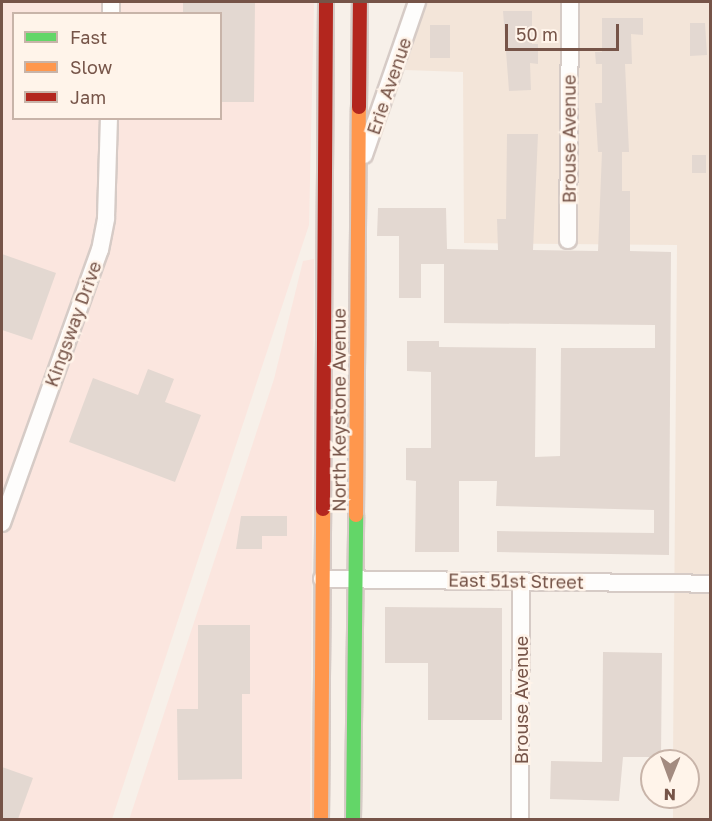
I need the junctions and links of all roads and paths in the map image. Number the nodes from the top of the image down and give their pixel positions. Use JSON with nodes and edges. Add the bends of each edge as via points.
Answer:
{"nodes":[{"id":1,"x":327,"y":2,"type":"edge"},
{"id":2,"x":360,"y":2,"type":"edge"},
{"id":3,"x":417,"y":2,"type":"edge"},
{"id":4,"x":570,"y":2,"type":"edge"},
{"id":5,"x":109,"y":120,"type":"edge"},
{"id":6,"x":359,"y":170,"type":"junction"},
{"id":7,"x":568,"y":240,"type":"dead end"},
{"id":8,"x":2,"y":523,"type":"edge"},
{"id":9,"x":322,"y":579,"type":"junction"},
{"id":10,"x":355,"y":579,"type":"junction"},
{"id":11,"x":521,"y":581,"type":"junction"},
{"id":12,"x":711,"y":584,"type":"edge"},
{"id":13,"x":321,"y":819,"type":"edge"},
{"id":14,"x":353,"y":819,"type":"edge"},
{"id":15,"x":520,"y":819,"type":"edge"}],
"edges":[{"from":1,"to":9,"type":"main road","name":"North Keystone Avenue"},
{"from":2,"to":6,"type":"main road","name":"North Keystone Avenue"},
{"from":3,"to":6,"type":"street","name":"Erie Avenue"},
{"from":4,"to":7,"type":"street","name":"Brouse Avenue"},
{"from":5,"to":8,"type":"street","name":"Kingsway Drive","via":[[106,218],[100,250]]},
{"from":6,"to":10,"type":"main road","name":"North Keystone Avenue"},
{"from":9,"to":10,"type":"street","name":"East 51st Street"},
{"from":9,"to":13,"type":"main road","name":"North Keystone Avenue"},
{"from":10,"to":11,"type":"street","name":"East 51st Street"},
{"from":10,"to":14,"type":"main road","name":"North Keystone Avenue"},
{"from":11,"to":12,"type":"street","name":"East 51st Street"},
{"from":11,"to":15,"type":"street","name":"Brouse Avenue"}]}
